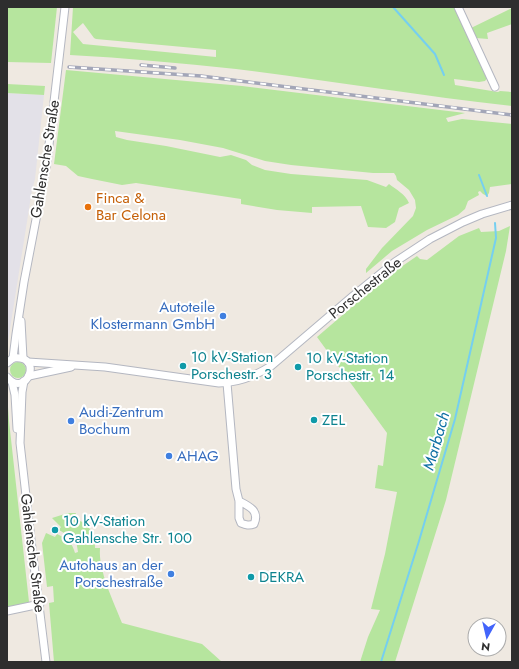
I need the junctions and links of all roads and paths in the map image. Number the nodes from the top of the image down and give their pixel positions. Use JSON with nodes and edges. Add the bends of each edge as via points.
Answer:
{"nodes":[{"id":1,"x":65,"y":7,"type":"edge"},
{"id":2,"x":458,"y":7,"type":"edge"},
{"id":3,"x":495,"y":87,"type":"dead end"},
{"id":4,"x":512,"y":205,"type":"edge"},
{"id":5,"x":20,"y":310,"type":"junction"},
{"id":6,"x":13,"y":358,"type":"junction"},
{"id":7,"x":25,"y":360,"type":"junction"},
{"id":8,"x":7,"y":363,"type":"edge"},
{"id":9,"x":76,"y":366,"type":"junction"},
{"id":10,"x":10,"y":379,"type":"edge"},
{"id":11,"x":27,"y":379,"type":"junction"},
{"id":12,"x":227,"y":383,"type":"junction"},
{"id":13,"x":20,"y":443,"type":"junction"},
{"id":14,"x":239,"y":501,"type":"dead end"},
{"id":15,"x":40,"y":604,"type":"junction"},
{"id":16,"x":7,"y":611,"type":"edge"},
{"id":17,"x":46,"y":662,"type":"edge"}],
"edges":[{"from":1,"to":5,"type":"street","name":"Gahlensche Straße","via":[[44,180]]},
{"from":2,"to":3,"type":"street"},
{"from":4,"to":12,"type":"street","name":"Porschestraße","via":[[482,214],[430,239],[395,262],[271,366],[248,379]]},
{"from":5,"to":6,"type":"street","name":"Gahlensche Straße"},
{"from":5,"to":7,"type":"street","name":"Gahlensche Straße"},
{"from":6,"to":7,"type":"street"},
{"from":6,"to":8,"type":"street"},
{"from":7,"to":9,"type":"street","name":"Porschestraße"},
{"from":7,"to":11,"type":"street","name":"Gahlensche Straße","via":[[30,369]]},
{"from":9,"to":11,"type":"street","name":"Porschestraße"},
{"from":9,"to":12,"type":"street","name":"Porschestraße","via":[[105,367],[211,383]]},
{"from":10,"to":11,"type":"street","name":"Gahlensche Straße","via":[[20,383]]},
{"from":10,"to":13,"type":"street","name":"Gahlensche Straße","via":[[15,395]]},
{"from":11,"to":13,"type":"street","name":"Gahlensche Straße","via":[[22,392]]},
{"from":12,"to":14,"type":"street"},
{"from":13,"to":15,"type":"street","name":"Gahlensche Straße"},
{"from":15,"to":16,"type":"street"},
{"from":15,"to":17,"type":"street","name":"Gahlensche Straße"}]}
